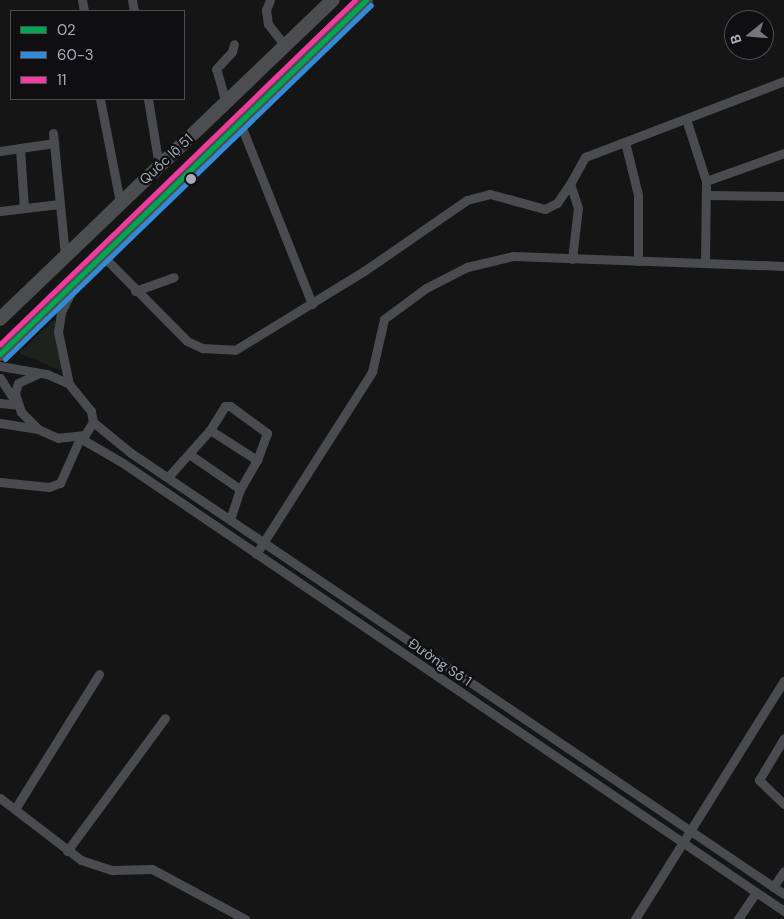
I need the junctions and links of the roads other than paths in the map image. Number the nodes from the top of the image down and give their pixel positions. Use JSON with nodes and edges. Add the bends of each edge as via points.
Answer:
{"nodes":[{"id":1,"x":270,"y":0,"type":"edge"},
{"id":2,"x":333,"y":0,"type":"edge"},
{"id":3,"x":366,"y":0,"type":"edge"},
{"id":4,"x":234,"y":44,"type":"dead end"},
{"id":5,"x":285,"y":46,"type":"junction"},
{"id":6,"x":784,"y":81,"type":"edge"},
{"id":7,"x":100,"y":100,"type":"edge"},
{"id":8,"x":148,"y":100,"type":"edge"},
{"id":9,"x":226,"y":103,"type":"junction"},
{"id":10,"x":686,"y":119,"type":"junction"},
{"id":11,"x":240,"y":123,"type":"junction"},
{"id":12,"x":53,"y":133,"type":"dead end"},
{"id":13,"x":624,"y":142,"type":"junction"},
{"id":14,"x":54,"y":143,"type":"junction"},
{"id":15,"x":20,"y":148,"type":"junction"},
{"id":16,"x":0,"y":151,"type":"edge"},
{"id":17,"x":784,"y":153,"type":"edge"},
{"id":18,"x":159,"y":166,"type":"junction"},
{"id":19,"x":706,"y":181,"type":"junction"},
{"id":20,"x":570,"y":184,"type":"junction"},
{"id":21,"x":707,"y":196,"type":"junction"},
{"id":22,"x":784,"y":196,"type":"edge"},
{"id":23,"x":120,"y":202,"type":"junction"},
{"id":24,"x":60,"y":204,"type":"junction"},
{"id":25,"x":24,"y":208,"type":"junction"},
{"id":26,"x":0,"y":211,"type":"edge"},
{"id":27,"x":101,"y":254,"type":"junction"},
{"id":28,"x":65,"y":256,"type":"junction"},
{"id":29,"x":572,"y":259,"type":"junction"},
{"id":30,"x":638,"y":261,"type":"junction"},
{"id":31,"x":704,"y":263,"type":"junction"},
{"id":32,"x":784,"y":266,"type":"edge"},
{"id":33,"x":82,"y":273,"type":"junction"},
{"id":34,"x":174,"y":277,"type":"dead end"},
{"id":35,"x":135,"y":291,"type":"junction"},
{"id":36,"x":312,"y":304,"type":"junction"},
{"id":37,"x":0,"y":319,"type":"edge"},
{"id":38,"x":0,"y":354,"type":"edge"},
{"id":39,"x":0,"y":366,"type":"edge"},
{"id":40,"x":39,"y":372,"type":"junction"},
{"id":41,"x":0,"y":378,"type":"edge"},
{"id":42,"x":69,"y":384,"type":"junction"},
{"id":43,"x":0,"y":403,"type":"edge"},
{"id":44,"x":18,"y":405,"type":"junction"},
{"id":45,"x":93,"y":422,"type":"junction"},
{"id":46,"x":0,"y":423,"type":"edge"},
{"id":47,"x":38,"y":429,"type":"junction"},
{"id":48,"x":210,"y":430,"type":"junction"},
{"id":49,"x":80,"y":438,"type":"junction"},
{"id":50,"x":189,"y":454,"type":"junction"},
{"id":51,"x":257,"y":460,"type":"junction"},
{"id":52,"x":168,"y":477,"type":"junction"},
{"id":53,"x":0,"y":482,"type":"edge"},
{"id":54,"x":240,"y":489,"type":"junction"},
{"id":55,"x":230,"y":519,"type":"junction"},
{"id":56,"x":264,"y":541,"type":"junction"},
{"id":57,"x":256,"y":554,"type":"junction"},
{"id":58,"x":99,"y":674,"type":"dead end"},
{"id":59,"x":784,"y":681,"type":"edge"},
{"id":60,"x":165,"y":718,"type":"dead end"},
{"id":61,"x":784,"y":738,"type":"edge"},
{"id":62,"x":0,"y":798,"type":"edge"},
{"id":63,"x":784,"y":804,"type":"edge"},
{"id":64,"x":15,"y":810,"type":"junction"},
{"id":65,"x":690,"y":832,"type":"junction"},
{"id":66,"x":682,"y":844,"type":"junction"},
{"id":67,"x":67,"y":852,"type":"junction"},
{"id":68,"x":784,"y":871,"type":"edge"},
{"id":69,"x":773,"y":887,"type":"junction"},
{"id":70,"x":756,"y":892,"type":"junction"},
{"id":71,"x":784,"y":894,"type":"edge"},
{"id":72,"x":784,"y":911,"type":"edge"},
{"id":73,"x":245,"y":919,"type":"edge"},
{"id":74,"x":635,"y":919,"type":"edge"},
{"id":75,"x":738,"y":919,"type":"edge"}],
"edges":[{"from":1,"to":5,"type":"street","via":[[266,10],[268,24]]},
{"from":2,"to":5,"type":"highway","name":"Quốc lộ 51"},
{"from":3,"to":11,"type":"highway","name":"Quốc lộ 51"},
{"from":4,"to":9,"type":"street","via":[[232,52],[216,69]]},
{"from":5,"to":9,"type":"highway","name":"Quốc lộ 51"},
{"from":6,"to":10,"type":"street"},
{"from":7,"to":23,"type":"street"},
{"from":8,"to":18,"type":"street"},
{"from":9,"to":18,"type":"highway","name":"Quốc lộ 51"},
{"from":10,"to":13,"type":"street"},
{"from":10,"to":19,"type":"street"},
{"from":11,"to":27,"type":"highway","name":"Quốc lộ 51"},
{"from":11,"to":36,"type":"street"},
{"from":12,"to":14,"type":"street"},
{"from":13,"to":20,"type":"street","via":[[585,157]]},
{"from":13,"to":30,"type":"street","via":[[638,195]]},
{"from":14,"to":15,"type":"street"},
{"from":14,"to":24,"type":"street"},
{"from":15,"to":16,"type":"street"},
{"from":15,"to":25,"type":"street"},
{"from":17,"to":19,"type":"street"},
{"from":18,"to":23,"type":"highway","name":"Quốc lộ 51"},
{"from":19,"to":21,"type":"street"},
{"from":20,"to":29,"type":"street","via":[[578,208]]},
{"from":20,"to":36,"type":"street","via":[[557,203],[545,209],[502,195],[467,200]]},
{"from":21,"to":22,"type":"street"},
{"from":21,"to":31,"type":"street"},
{"from":23,"to":28,"type":"highway","name":"Quốc lộ 51"},
{"from":24,"to":25,"type":"street"},
{"from":24,"to":28,"type":"street"},
{"from":25,"to":26,"type":"street"},
{"from":27,"to":33,"type":"highway","name":"Quốc lộ 51"},
{"from":27,"to":35,"type":"street"},
{"from":28,"to":37,"type":"highway","name":"Quốc lộ 51"},
{"from":29,"to":30,"type":"street"},
{"from":29,"to":56,"type":"street","via":[[513,256],[467,267],[426,288],[384,319],[372,372]]},
{"from":30,"to":31,"type":"street"},
{"from":31,"to":32,"type":"street"},
{"from":33,"to":38,"type":"highway","name":"Quốc lộ 51"},
{"from":33,"to":42,"type":"street","via":[[61,312],[58,332]]},
{"from":34,"to":35,"type":"street"},
{"from":35,"to":36,"type":"street","via":[[188,341],[219,351],[250,343]]},
{"from":39,"to":40,"type":"street"},
{"from":40,"to":42,"type":"street"},
{"from":40,"to":44,"type":"street","via":[[18,383]]},
{"from":41,"to":44,"type":"street"},
{"from":42,"to":45,"type":"street","via":[[86,401]]},
{"from":43,"to":44,"type":"street"},
{"from":44,"to":47,"type":"street"},
{"from":45,"to":49,"type":"street"},
{"from":45,"to":52,"type":"street","name":"Đường Số 1"},
{"from":46,"to":47,"type":"street"},
{"from":47,"to":49,"type":"street","via":[[58,438]]},
{"from":48,"to":50,"type":"street"},
{"from":48,"to":51,"type":"street"},
{"from":48,"to":51,"type":"street","via":[[225,406],[230,406],[267,433]]},
{"from":49,"to":53,"type":"street","via":[[60,483],[49,486]]},
{"from":49,"to":57,"type":"street","name":"Đường Số 1"},
{"from":50,"to":52,"type":"street"},
{"from":50,"to":54,"type":"street"},
{"from":51,"to":54,"type":"street"},
{"from":52,"to":55,"type":"street","name":"Đường Số 1"},
{"from":54,"to":55,"type":"street"},
{"from":55,"to":56,"type":"street","name":"Đường Số 1"},
{"from":56,"to":57,"type":"street"},
{"from":56,"to":65,"type":"street","name":"Đường Số 1"},
{"from":57,"to":66,"type":"street","name":"Đường Số 1"},
{"from":58,"to":64,"type":"street"},
{"from":59,"to":65,"type":"street"},
{"from":60,"to":67,"type":"street"},
{"from":61,"to":63,"type":"street","via":[[759,780]]},
{"from":62,"to":64,"type":"street"},
{"from":64,"to":67,"type":"street"},
{"from":65,"to":66,"type":"street"},
{"from":65,"to":69,"type":"street","name":"Đường Số 1"},
{"from":66,"to":70,"type":"street","name":"Đường Số 1"},
{"from":66,"to":74,"type":"street"},
{"from":67,"to":73,"type":"street","via":[[107,870],[152,869]]},
{"from":68,"to":69,"type":"street"},
{"from":69,"to":71,"type":"street","name":"Đường Số 1"},
{"from":70,"to":72,"type":"street","name":"Đường Số 1"},
{"from":70,"to":75,"type":"street"}]}
